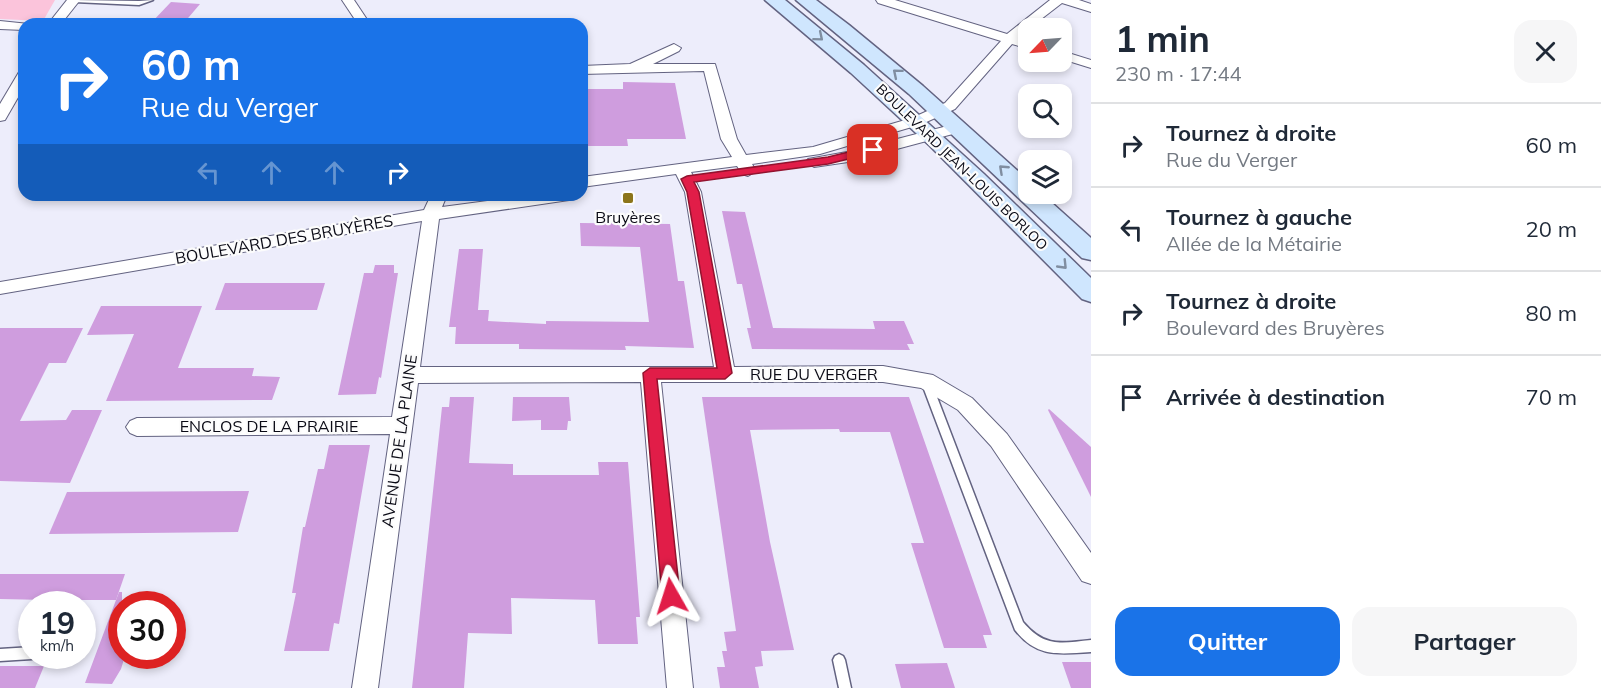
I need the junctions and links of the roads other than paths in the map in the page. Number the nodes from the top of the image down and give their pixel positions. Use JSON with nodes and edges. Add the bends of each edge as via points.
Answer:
{"nodes":[{"id":1,"x":74,"y":0,"type":"edge"},
{"id":2,"x":150,"y":0,"type":"edge"},
{"id":3,"x":348,"y":0,"type":"edge"},
{"id":4,"x":774,"y":0,"type":"edge"},
{"id":5,"x":805,"y":0,"type":"edge"},
{"id":6,"x":882,"y":0,"type":"edge"},
{"id":7,"x":1058,"y":0,"type":"edge"},
{"id":8,"x":1066,"y":0,"type":"edge"},
{"id":9,"x":1091,"y":8,"type":"edge"},
{"id":10,"x":59,"y":18,"type":"edge"},
{"id":11,"x":360,"y":18,"type":"edge"},
{"id":12,"x":0,"y":25,"type":"edge"},
{"id":13,"x":18,"y":26,"type":"edge"},
{"id":14,"x":1010,"y":39,"type":"junction"},
{"id":15,"x":1018,"y":42,"type":"edge"},
{"id":16,"x":674,"y":48,"type":"dead end"},
{"id":17,"x":1072,"y":58,"type":"edge"},
{"id":18,"x":1091,"y":64,"type":"edge"},
{"id":19,"x":633,"y":68,"type":"junction"},
{"id":20,"x":588,"y":70,"type":"edge"},
{"id":21,"x":17,"y":100,"type":"edge"},
{"id":22,"x":941,"y":111,"type":"junction"},
{"id":23,"x":0,"y":117,"type":"edge"},
{"id":24,"x":924,"y":127,"type":"junction"},
{"id":25,"x":959,"y":128,"type":"junction"},
{"id":26,"x":745,"y":166,"type":"junction"},
{"id":27,"x":684,"y":174,"type":"junction"},
{"id":28,"x":588,"y":182,"type":"edge"},
{"id":29,"x":588,"y":192,"type":"edge"},
{"id":30,"x":469,"y":201,"type":"edge"},
{"id":31,"x":436,"y":203,"type":"edge"},
{"id":32,"x":1091,"y":252,"type":"edge"},
{"id":33,"x":0,"y":276,"type":"edge"},
{"id":34,"x":0,"y":288,"type":"edge"},
{"id":35,"x":1091,"y":294,"type":"edge"},
{"id":36,"x":650,"y":373,"type":"junction"},
{"id":37,"x":725,"y":373,"type":"junction"},
{"id":38,"x":408,"y":375,"type":"junction"},
{"id":39,"x":926,"y":381,"type":"junction"},
{"id":40,"x":402,"y":425,"type":"junction"},
{"id":41,"x":137,"y":427,"type":"dead end"},
{"id":42,"x":1091,"y":573,"type":"edge"},
{"id":43,"x":1091,"y":646,"type":"edge"},
{"id":44,"x":18,"y":654,"type":"edge"},
{"id":45,"x":0,"y":655,"type":"edge"},
{"id":46,"x":839,"y":660,"type":"dead end"},
{"id":47,"x":365,"y":688,"type":"edge"},
{"id":48,"x":680,"y":688,"type":"edge"},
{"id":49,"x":845,"y":688,"type":"edge"}],
"edges":[{"from":1,"to":2,"type":"lane"},
{"from":1,"to":10,"type":"street"},
{"from":3,"to":11,"type":"street"},
{"from":4,"to":24,"type":"main road","name":"BOULEVARD JEAN-LOUIS BORLOO","one_way":true},
{"from":22,"to":5,"type":"main road","name":"BOULEVARD JEAN-LOUIS BORLOO","one_way":true},
{"from":6,"to":14,"type":"street"},
{"from":7,"to":14,"type":"street"},
{"from":8,"to":9,"type":"street"},
{"from":12,"to":13,"type":"street"},
{"from":14,"to":15,"type":"street"},
{"from":14,"to":22,"type":"street","via":[[957,99]]},
{"from":16,"to":19,"type":"street"},
{"from":17,"to":18,"type":"street"},
{"from":19,"to":20,"type":"street"},
{"from":19,"to":26,"type":"street","via":[[710,67],[726,130]]},
{"from":21,"to":23,"type":"street"},
{"from":22,"to":24,"type":"street"},
{"from":22,"to":25,"type":"main road","name":"BOULEVARD JEAN-LOUIS BORLOO"},
{"from":24,"to":25,"type":"street"},
{"from":24,"to":26,"type":"street","via":[[839,159]]},
{"from":24,"to":35,"type":"main road","name":"BOULEVARD JEAN-LOUIS BORLOO","one_way":true},
{"from":32,"to":25,"type":"main road","name":"BOULEVARD JEAN-LOUIS BORLOO","one_way":true},
{"from":26,"to":27,"type":"street"},
{"from":27,"to":28,"type":"street"},
{"from":27,"to":29,"type":"street"},
{"from":27,"to":37,"type":"street","via":[[693,192]]},
{"from":30,"to":31,"type":"street","name":"BOULEVARD DES BRUYÈRES"},
{"from":31,"to":33,"type":"street","name":"BOULEVARD DES BRUYÈRES"},
{"from":31,"to":34,"type":"street","name":"BOULEVARD DES BRUYÈRES"},
{"from":31,"to":38,"type":"street","name":"AVENUE DE LA PLAINE"},
{"from":36,"to":37,"type":"street","name":"RUE DU VERGER"},
{"from":36,"to":38,"type":"street","name":"RUE DU VERGER"},
{"from":36,"to":48,"type":"street"},
{"from":37,"to":39,"type":"street","name":"RUE DU VERGER","via":[[883,374]]},
{"from":38,"to":40,"type":"street","name":"AVENUE DE LA PLAINE"},
{"from":39,"to":42,"type":"street","name":"RUE DU VERGER","via":[[965,404],[989,428]]},
{"from":39,"to":43,"type":"lane","via":[[1019,626],[1043,647]]},
{"from":40,"to":41,"type":"street","name":"ENCLOS DE LA PRAIRIE"},
{"from":40,"to":47,"type":"street","name":"AVENUE DE LA PLAINE"},
{"from":44,"to":45,"type":"lane"},
{"from":46,"to":49,"type":"lane"}]}
